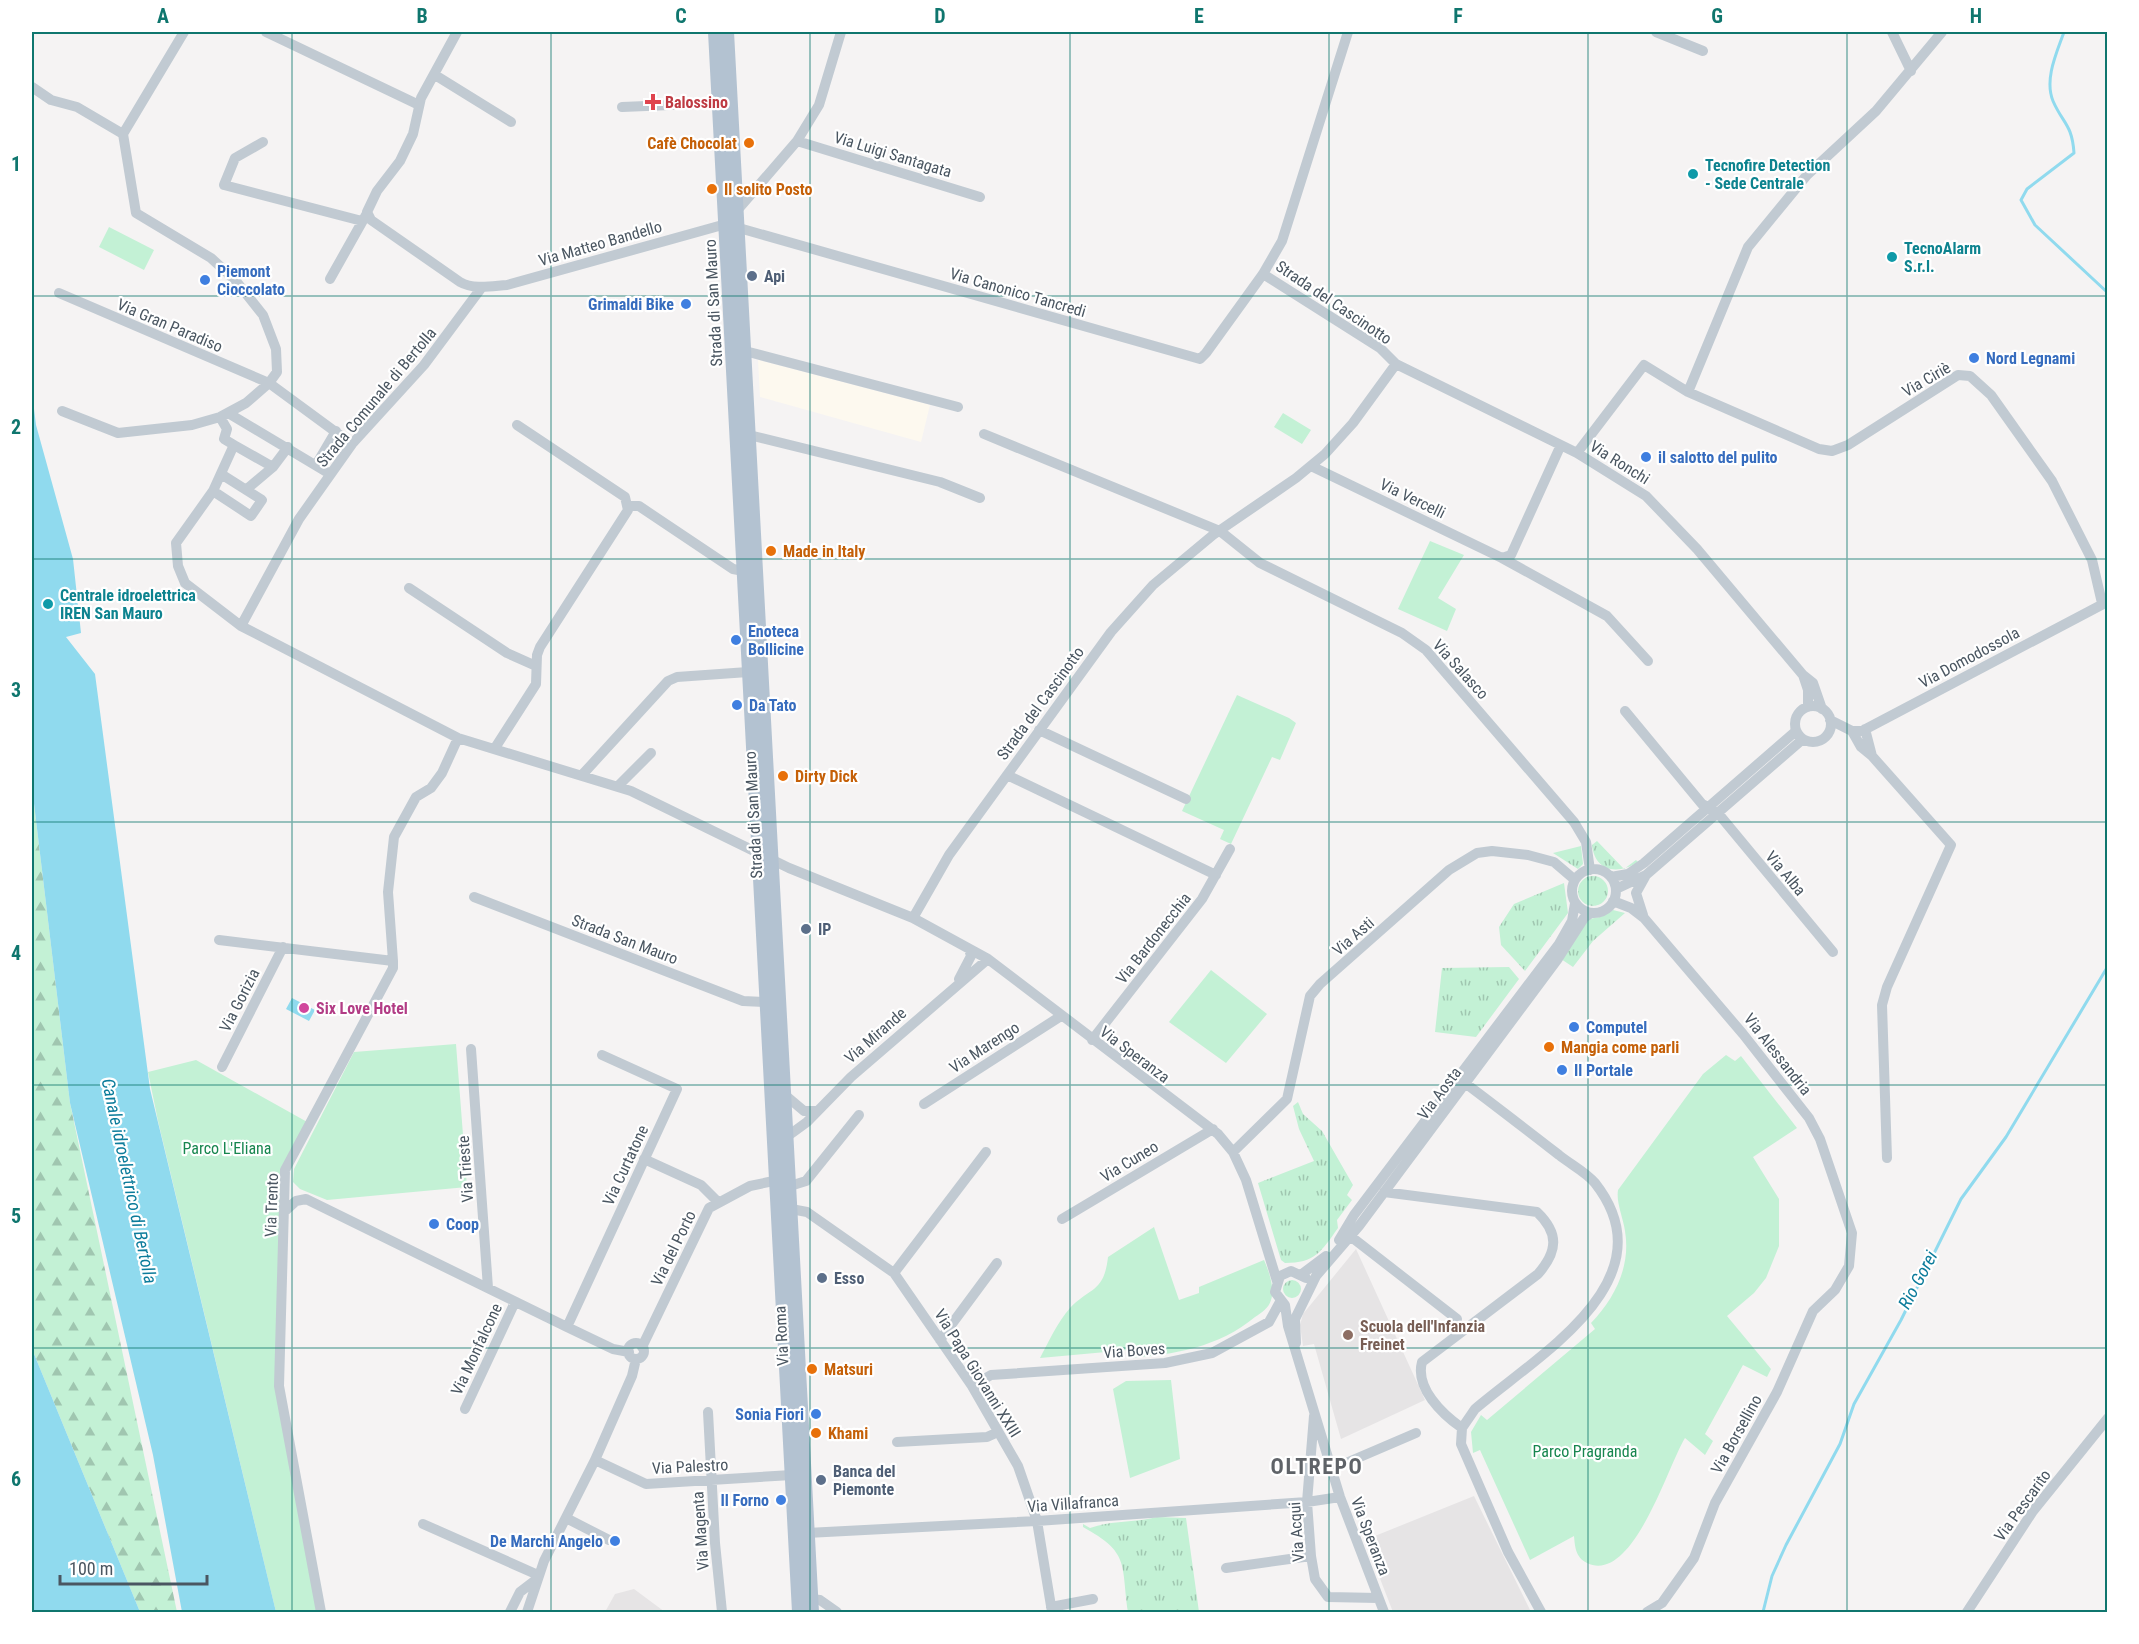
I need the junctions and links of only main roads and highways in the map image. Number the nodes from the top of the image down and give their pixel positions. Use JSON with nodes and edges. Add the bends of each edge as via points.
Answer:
{"nodes":[{"id":1,"x":715,"y":32,"type":"edge"},
{"id":2,"x":727,"y":32,"type":"edge"},
{"id":3,"x":732,"y":226,"type":"junction"},
{"id":4,"x":750,"y":572,"type":"junction"},
{"id":5,"x":776,"y":1058,"type":"junction"},
{"id":6,"x":785,"y":1181,"type":"junction"},
{"id":7,"x":811,"y":1606,"type":"edge"},
{"id":8,"x":799,"y":1612,"type":"edge"}],
"edges":[{"from":1,"to":3,"type":"main road","name":"Strada di San Mauro"},
{"from":2,"to":3,"type":"main road","name":"Strada di San Mauro","via":[[736,211]]},
{"from":3,"to":4,"type":"main road","name":"Strada di San Mauro"},
{"from":3,"to":4,"type":"main road","name":"Strada di San Mauro","via":[[745,351]]},
{"from":4,"to":5,"type":"main road","name":"Strada di San Mauro","via":[[772,860]]},
{"from":4,"to":5,"type":"main road","name":"Strada di San Mauro","via":[[748,672],[757,851],[766,1002]]},
{"from":5,"to":6,"type":"main road","name":"Via Roma","via":[[785,1095]]},
{"from":5,"to":6,"type":"main road","name":"Via Roma","via":[[775,1145]]},
{"from":6,"to":7,"type":"main road","name":"Via Roma","via":[[791,1209]]},
{"from":6,"to":8,"type":"main road","name":"Via Roma"}]}
